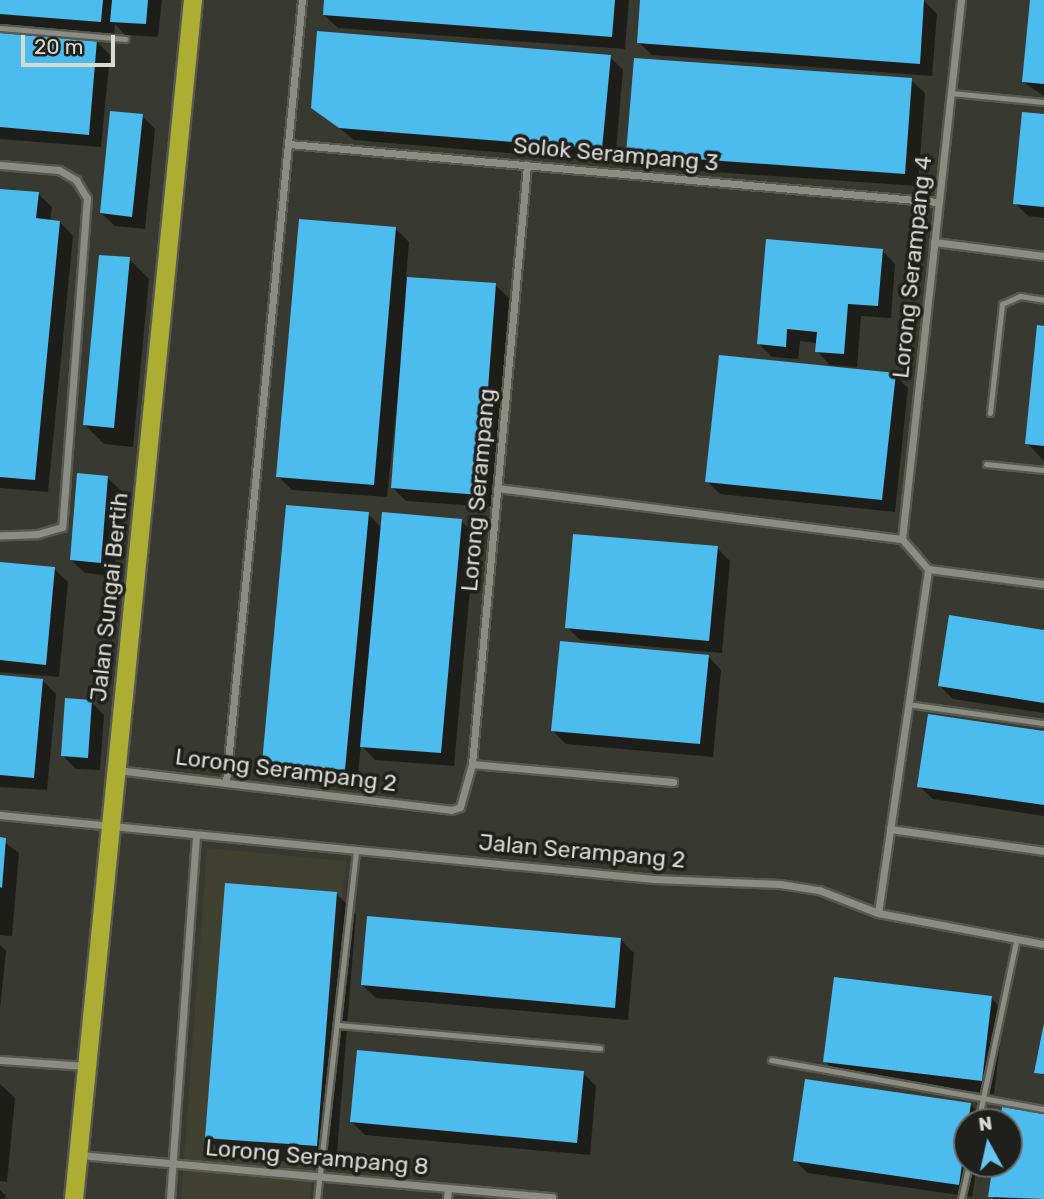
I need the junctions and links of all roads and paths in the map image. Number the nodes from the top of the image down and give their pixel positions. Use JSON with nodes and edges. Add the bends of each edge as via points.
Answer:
{"nodes":[{"id":1,"x":193,"y":0,"type":"edge"},
{"id":2,"x":302,"y":0,"type":"edge"},
{"id":3,"x":961,"y":0,"type":"edge"},
{"id":4,"x":0,"y":28,"type":"edge"},
{"id":5,"x":126,"y":39,"type":"dead end"},
{"id":6,"x":951,"y":93,"type":"junction"},
{"id":7,"x":1044,"y":102,"type":"edge"},
{"id":8,"x":289,"y":144,"type":"junction"},
{"id":9,"x":0,"y":165,"type":"edge"},
{"id":10,"x":527,"y":165,"type":"junction"},
{"id":11,"x":938,"y":202,"type":"junction"},
{"id":12,"x":934,"y":242,"type":"junction"},
{"id":13,"x":1044,"y":256,"type":"edge"},
{"id":14,"x":1044,"y":300,"type":"edge"},
{"id":15,"x":990,"y":413,"type":"dead end"},
{"id":16,"x":986,"y":464,"type":"dead end"},
{"id":17,"x":1044,"y":470,"type":"edge"},
{"id":18,"x":497,"y":488,"type":"junction"},
{"id":19,"x":0,"y":535,"type":"edge"},
{"id":20,"x":902,"y":539,"type":"junction"},
{"id":21,"x":928,"y":569,"type":"junction"},
{"id":22,"x":1044,"y":584,"type":"edge"},
{"id":23,"x":908,"y":704,"type":"junction"},
{"id":24,"x":1044,"y":723,"type":"edge"},
{"id":25,"x":472,"y":764,"type":"junction"},
{"id":26,"x":116,"y":770,"type":"junction"},
{"id":27,"x":226,"y":782,"type":"junction"},
{"id":28,"x":673,"y":782,"type":"dead end"},
{"id":29,"x":451,"y":810,"type":"joint"},
{"id":30,"x":0,"y":816,"type":"edge"},
{"id":31,"x":111,"y":826,"type":"junction"},
{"id":32,"x":890,"y":829,"type":"junction"},
{"id":33,"x":197,"y":835,"type":"junction"},
{"id":34,"x":356,"y":850,"type":"junction"},
{"id":35,"x":1044,"y":851,"type":"edge"},
{"id":36,"x":878,"y":913,"type":"junction"},
{"id":37,"x":1016,"y":941,"type":"junction"},
{"id":38,"x":1044,"y":944,"type":"edge"},
{"id":39,"x":338,"y":1026,"type":"junction"},
{"id":40,"x":600,"y":1048,"type":"dead end"},
{"id":41,"x":0,"y":1060,"type":"edge"},
{"id":42,"x":771,"y":1060,"type":"dead end"},
{"id":43,"x":87,"y":1066,"type":"junction"},
{"id":44,"x":983,"y":1098,"type":"junction"},
{"id":45,"x":981,"y":1108,"type":"edge"},
{"id":46,"x":1044,"y":1108,"type":"edge"},
{"id":47,"x":78,"y":1155,"type":"junction"},
{"id":48,"x":172,"y":1163,"type":"junction"},
{"id":49,"x":320,"y":1176,"type":"junction"},
{"id":50,"x":966,"y":1178,"type":"edge"},
{"id":51,"x":448,"y":1188,"type":"junction"},
{"id":52,"x":552,"y":1197,"type":"dead end"},
{"id":53,"x":74,"y":1199,"type":"edge"},
{"id":54,"x":170,"y":1199,"type":"edge"},
{"id":55,"x":317,"y":1199,"type":"edge"},
{"id":56,"x":447,"y":1199,"type":"edge"},
{"id":57,"x":961,"y":1199,"type":"edge"}],
"edges":[{"from":1,"to":26,"type":"main road","name":"Jalan Sungai Bertih"},
{"from":2,"to":8,"type":"street"},
{"from":3,"to":6,"type":"street","name":"Lorong Serampang 4"},
{"from":4,"to":5,"type":"lane"},
{"from":6,"to":7,"type":"lane"},
{"from":6,"to":11,"type":"street","name":"Lorong Serampang 4"},
{"from":8,"to":10,"type":"street","name":"Solok Serampang 3"},
{"from":8,"to":27,"type":"street"},
{"from":9,"to":19,"type":"street","via":[[59,170],[76,180],[88,198],[62,527],[37,534]]},
{"from":10,"to":11,"type":"street","name":"Solok Serampang 3"},
{"from":10,"to":18,"type":"street","name":"Lorong Serampang"},
{"from":11,"to":12,"type":"street","name":"Lorong Serampang 4"},
{"from":12,"to":13,"type":"street"},
{"from":12,"to":20,"type":"street","name":"Lorong Serampang 4"},
{"from":14,"to":15,"type":"lane","via":[[1020,296],[1002,303]]},
{"from":16,"to":17,"type":"lane"},
{"from":18,"to":20,"type":"street"},
{"from":18,"to":25,"type":"street","name":"Lorong Serampang"},
{"from":20,"to":21,"type":"street"},
{"from":21,"to":22,"type":"street"},
{"from":21,"to":23,"type":"street"},
{"from":23,"to":24,"type":"lane"},
{"from":23,"to":32,"type":"street"},
{"from":25,"to":28,"type":"street"},
{"from":25,"to":29,"type":"street","name":"Lorong Serampang","via":[[460,807]]},
{"from":26,"to":27,"type":"street","name":"Lorong Serampang 2"},
{"from":26,"to":31,"type":"main road","name":"Jalan Sungai Bertih"},
{"from":27,"to":29,"type":"street","name":"Lorong Serampang 2"},
{"from":30,"to":31,"type":"street","name":"Jalan Serampang 2"},
{"from":31,"to":33,"type":"street","name":"Jalan Serampang 2"},
{"from":31,"to":43,"type":"main road","name":"Jalan Sungai Bertih"},
{"from":32,"to":35,"type":"street"},
{"from":32,"to":36,"type":"street"},
{"from":33,"to":34,"type":"street","name":"Jalan Serampang 2"},
{"from":33,"to":48,"type":"street"},
{"from":34,"to":36,"type":"street","name":"Jalan Serampang 2","via":[[654,879],[780,884],[819,890]]},
{"from":34,"to":39,"type":"lane"},
{"from":36,"to":37,"type":"street","name":"Jalan Serampang 2"},
{"from":37,"to":38,"type":"street","name":"Jalan Serampang 2"},
{"from":37,"to":44,"type":"lane"},
{"from":39,"to":40,"type":"lane"},
{"from":39,"to":49,"type":"lane"},
{"from":41,"to":43,"type":"street"},
{"from":42,"to":44,"type":"lane"},
{"from":43,"to":47,"type":"main road","name":"Jalan Sungai Bertih"},
{"from":44,"to":45,"type":"lane"},
{"from":44,"to":46,"type":"lane"},
{"from":47,"to":48,"type":"street","name":"Lorong Serampang 8"},
{"from":47,"to":53,"type":"main road","name":"Jalan Sungai Bertih"},
{"from":48,"to":49,"type":"street","name":"Lorong Serampang 8"},
{"from":48,"to":54,"type":"street"},
{"from":49,"to":51,"type":"street","name":"Lorong Serampang 8"},
{"from":49,"to":55,"type":"lane"},
{"from":50,"to":57,"type":"lane"},
{"from":51,"to":52,"type":"street","name":"Lorong Serampang 8"},
{"from":51,"to":56,"type":"street"}]}
